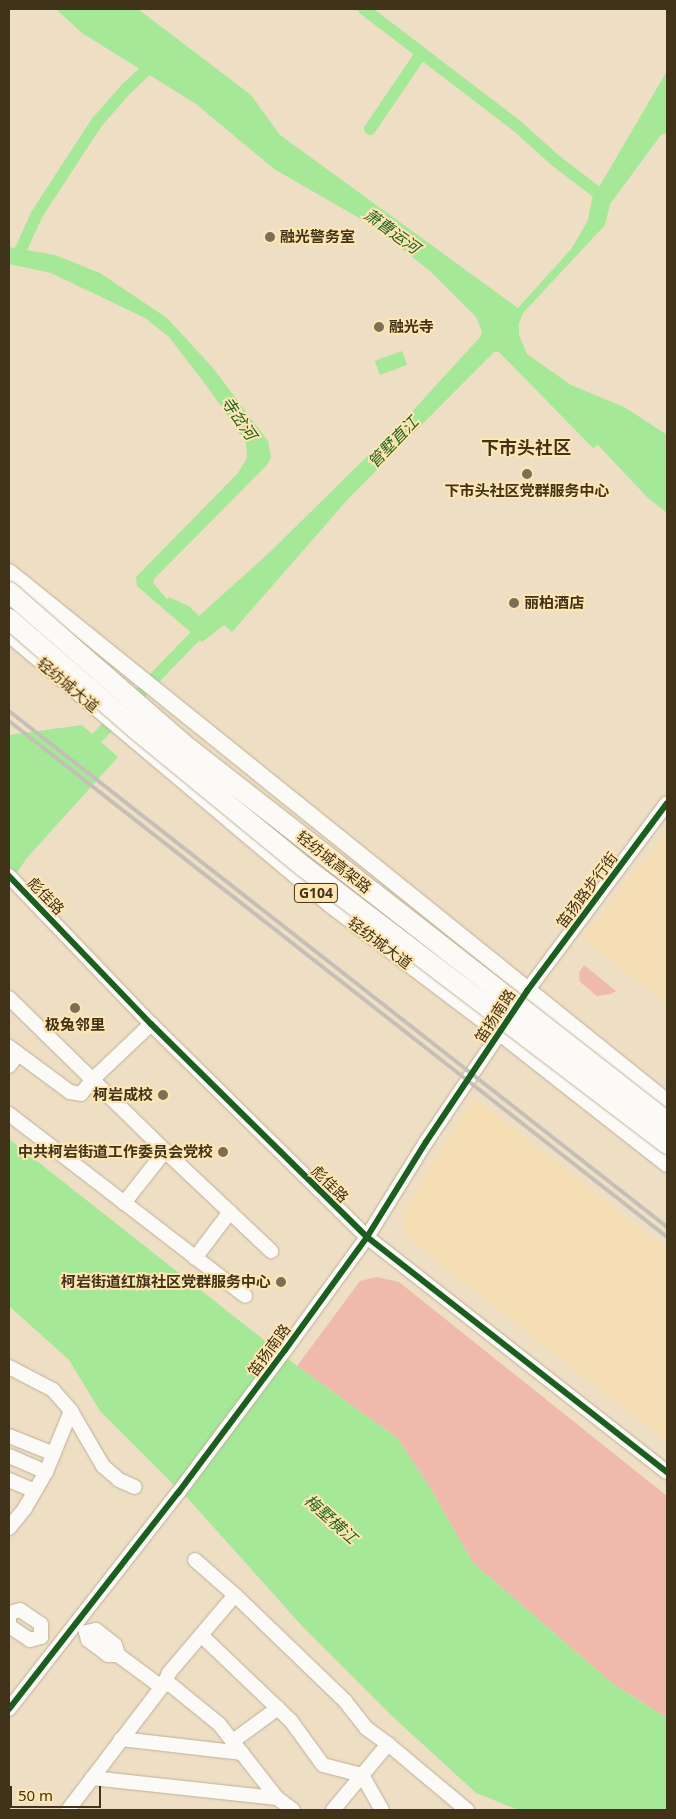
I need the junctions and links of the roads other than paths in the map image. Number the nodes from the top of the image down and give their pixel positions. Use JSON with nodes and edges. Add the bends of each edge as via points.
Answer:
{"nodes":[{"id":1,"x":9,"y":572,"type":"edge"},
{"id":2,"x":9,"y":592,"type":"edge"},
{"id":3,"x":9,"y":619,"type":"edge"},
{"id":4,"x":9,"y":634,"type":"edge"},
{"id":5,"x":667,"y":803,"type":"edge"},
{"id":6,"x":13,"y":881,"type":"edge"},
{"id":7,"x":526,"y":990,"type":"junction"},
{"id":8,"x":9,"y":998,"type":"edge"},
{"id":9,"x":151,"y":1024,"type":"junction"},
{"id":10,"x":500,"y":1033,"type":"junction"},
{"id":11,"x":14,"y":1050,"type":"edge"},
{"id":12,"x":9,"y":1066,"type":"edge"},
{"id":13,"x":92,"y":1080,"type":"junction"},
{"id":14,"x":667,"y":1102,"type":"edge"},
{"id":15,"x":9,"y":1114,"type":"edge"},
{"id":16,"x":667,"y":1122,"type":"edge"},
{"id":17,"x":667,"y":1144,"type":"edge"},
{"id":18,"x":165,"y":1151,"type":"junction"},
{"id":19,"x":667,"y":1164,"type":"edge"},
{"id":20,"x":124,"y":1203,"type":"junction"},
{"id":21,"x":230,"y":1212,"type":"junction"},
{"id":22,"x":367,"y":1237,"type":"junction"},
{"id":23,"x":271,"y":1251,"type":"dead end"},
{"id":24,"x":195,"y":1258,"type":"junction"},
{"id":25,"x":245,"y":1296,"type":"dead end"},
{"id":26,"x":9,"y":1368,"type":"edge"},
{"id":27,"x":71,"y":1411,"type":"junction"},
{"id":28,"x":9,"y":1436,"type":"edge"},
{"id":29,"x":54,"y":1454,"type":"junction"},
{"id":30,"x":9,"y":1456,"type":"edge"},
{"id":31,"x":46,"y":1472,"type":"junction"},
{"id":32,"x":667,"y":1472,"type":"edge"},
{"id":33,"x":9,"y":1480,"type":"edge"},
{"id":34,"x":136,"y":1487,"type":"dead end"},
{"id":35,"x":35,"y":1491,"type":"junction"},
{"id":36,"x":9,"y":1528,"type":"edge"},
{"id":37,"x":195,"y":1560,"type":"dead end"},
{"id":38,"x":235,"y":1595,"type":"junction"},
{"id":39,"x":9,"y":1613,"type":"edge"},
{"id":40,"x":9,"y":1619,"type":"edge"},
{"id":41,"x":81,"y":1628,"type":"junction"},
{"id":42,"x":201,"y":1634,"type":"junction"},
{"id":43,"x":41,"y":1637,"type":"junction"},
{"id":44,"x":56,"y":1648,"type":"junction"},
{"id":45,"x":164,"y":1684,"type":"junction"},
{"id":46,"x":9,"y":1708,"type":"edge"},
{"id":47,"x":278,"y":1708,"type":"junction"},
{"id":48,"x":121,"y":1739,"type":"junction"},
{"id":49,"x":233,"y":1741,"type":"junction"},
{"id":50,"x":388,"y":1744,"type":"junction"},
{"id":51,"x":242,"y":1753,"type":"junction"},
{"id":52,"x":362,"y":1775,"type":"junction"},
{"id":53,"x":92,"y":1778,"type":"junction"},
{"id":54,"x":277,"y":1798,"type":"junction"},
{"id":55,"x":68,"y":1810,"type":"edge"},
{"id":56,"x":293,"y":1810,"type":"edge"},
{"id":57,"x":333,"y":1810,"type":"edge"},
{"id":58,"x":382,"y":1810,"type":"edge"},
{"id":59,"x":467,"y":1810,"type":"edge"}],
"edges":[{"from":1,"to":7,"type":"main road"},
{"from":2,"to":16,"type":"highway","name":"轻纺城高架路","bridge":true,"via":[[188,748]]},
{"from":3,"to":17,"type":"highway","name":"轻纺城高架路","bridge":true,"via":[[137,730],[304,867]]},
{"from":4,"to":10,"type":"main road","name":"轻纺城大道","number":"G104","via":[[330,905]]},
{"from":5,"to":7,"type":"street","name":"笛扬路步行街"},
{"from":6,"to":9,"type":"street","name":"彪佳路"},
{"from":7,"to":10,"type":"street","name":"笛扬南路"},
{"from":7,"to":14,"type":"main road"},
{"from":8,"to":13,"type":"street"},
{"from":9,"to":13,"type":"street"},
{"from":9,"to":22,"type":"street","name":"彪佳路"},
{"from":10,"to":19,"type":"main road","name":"轻纺城大道","number":"G104"},
{"from":10,"to":22,"type":"street","name":"笛扬南路"},
{"from":11,"to":12,"type":"street"},
{"from":11,"to":13,"type":"street","via":[[70,1092],[81,1094]]},
{"from":13,"to":18,"type":"street"},
{"from":15,"to":20,"type":"street"},
{"from":18,"to":20,"type":"street"},
{"from":18,"to":21,"type":"street"},
{"from":20,"to":24,"type":"street"},
{"from":21,"to":23,"type":"street"},
{"from":21,"to":24,"type":"street"},
{"from":22,"to":32,"type":"street","name":"彪佳路"},
{"from":22,"to":41,"type":"street","name":"笛扬南路"},
{"from":24,"to":25,"type":"street"},
{"from":26,"to":27,"type":"street","via":[[53,1390]]},
{"from":27,"to":29,"type":"street"},
{"from":27,"to":34,"type":"street","via":[[103,1466],[118,1480]]},
{"from":28,"to":29,"type":"street"},
{"from":29,"to":31,"type":"street"},
{"from":30,"to":31,"type":"street"},
{"from":31,"to":35,"type":"street"},
{"from":33,"to":35,"type":"street"},
{"from":35,"to":36,"type":"street"},
{"from":37,"to":38,"type":"street"},
{"from":38,"to":42,"type":"street"},
{"from":38,"to":50,"type":"street","via":[[345,1701],[366,1728]]},
{"from":39,"to":43,"type":"street","via":[[20,1610],[41,1624]]},
{"from":40,"to":43,"type":"street","via":[[9,1626],[30,1640]]},
{"from":41,"to":44,"type":"street","name":"笛扬南路"},
{"from":41,"to":45,"type":"street","via":[[88,1640],[108,1655],[118,1655],[156,1682]]},
{"from":42,"to":45,"type":"street","via":[[169,1673]]},
{"from":42,"to":47,"type":"street"},
{"from":43,"to":44,"type":"street"},
{"from":44,"to":46,"type":"street","name":"笛扬南路"},
{"from":45,"to":48,"type":"street"},
{"from":45,"to":49,"type":"street","via":[[171,1685],[219,1724]]},
{"from":47,"to":49,"type":"street"},
{"from":47,"to":52,"type":"street","via":[[324,1765]]},
{"from":48,"to":51,"type":"street"},
{"from":48,"to":53,"type":"street"},
{"from":49,"to":51,"type":"street"},
{"from":50,"to":52,"type":"street"},
{"from":50,"to":59,"type":"street"},
{"from":51,"to":54,"type":"street"},
{"from":52,"to":57,"type":"street"},
{"from":52,"to":58,"type":"street"},
{"from":53,"to":54,"type":"street"},
{"from":53,"to":55,"type":"street"},
{"from":54,"to":56,"type":"street"}]}
